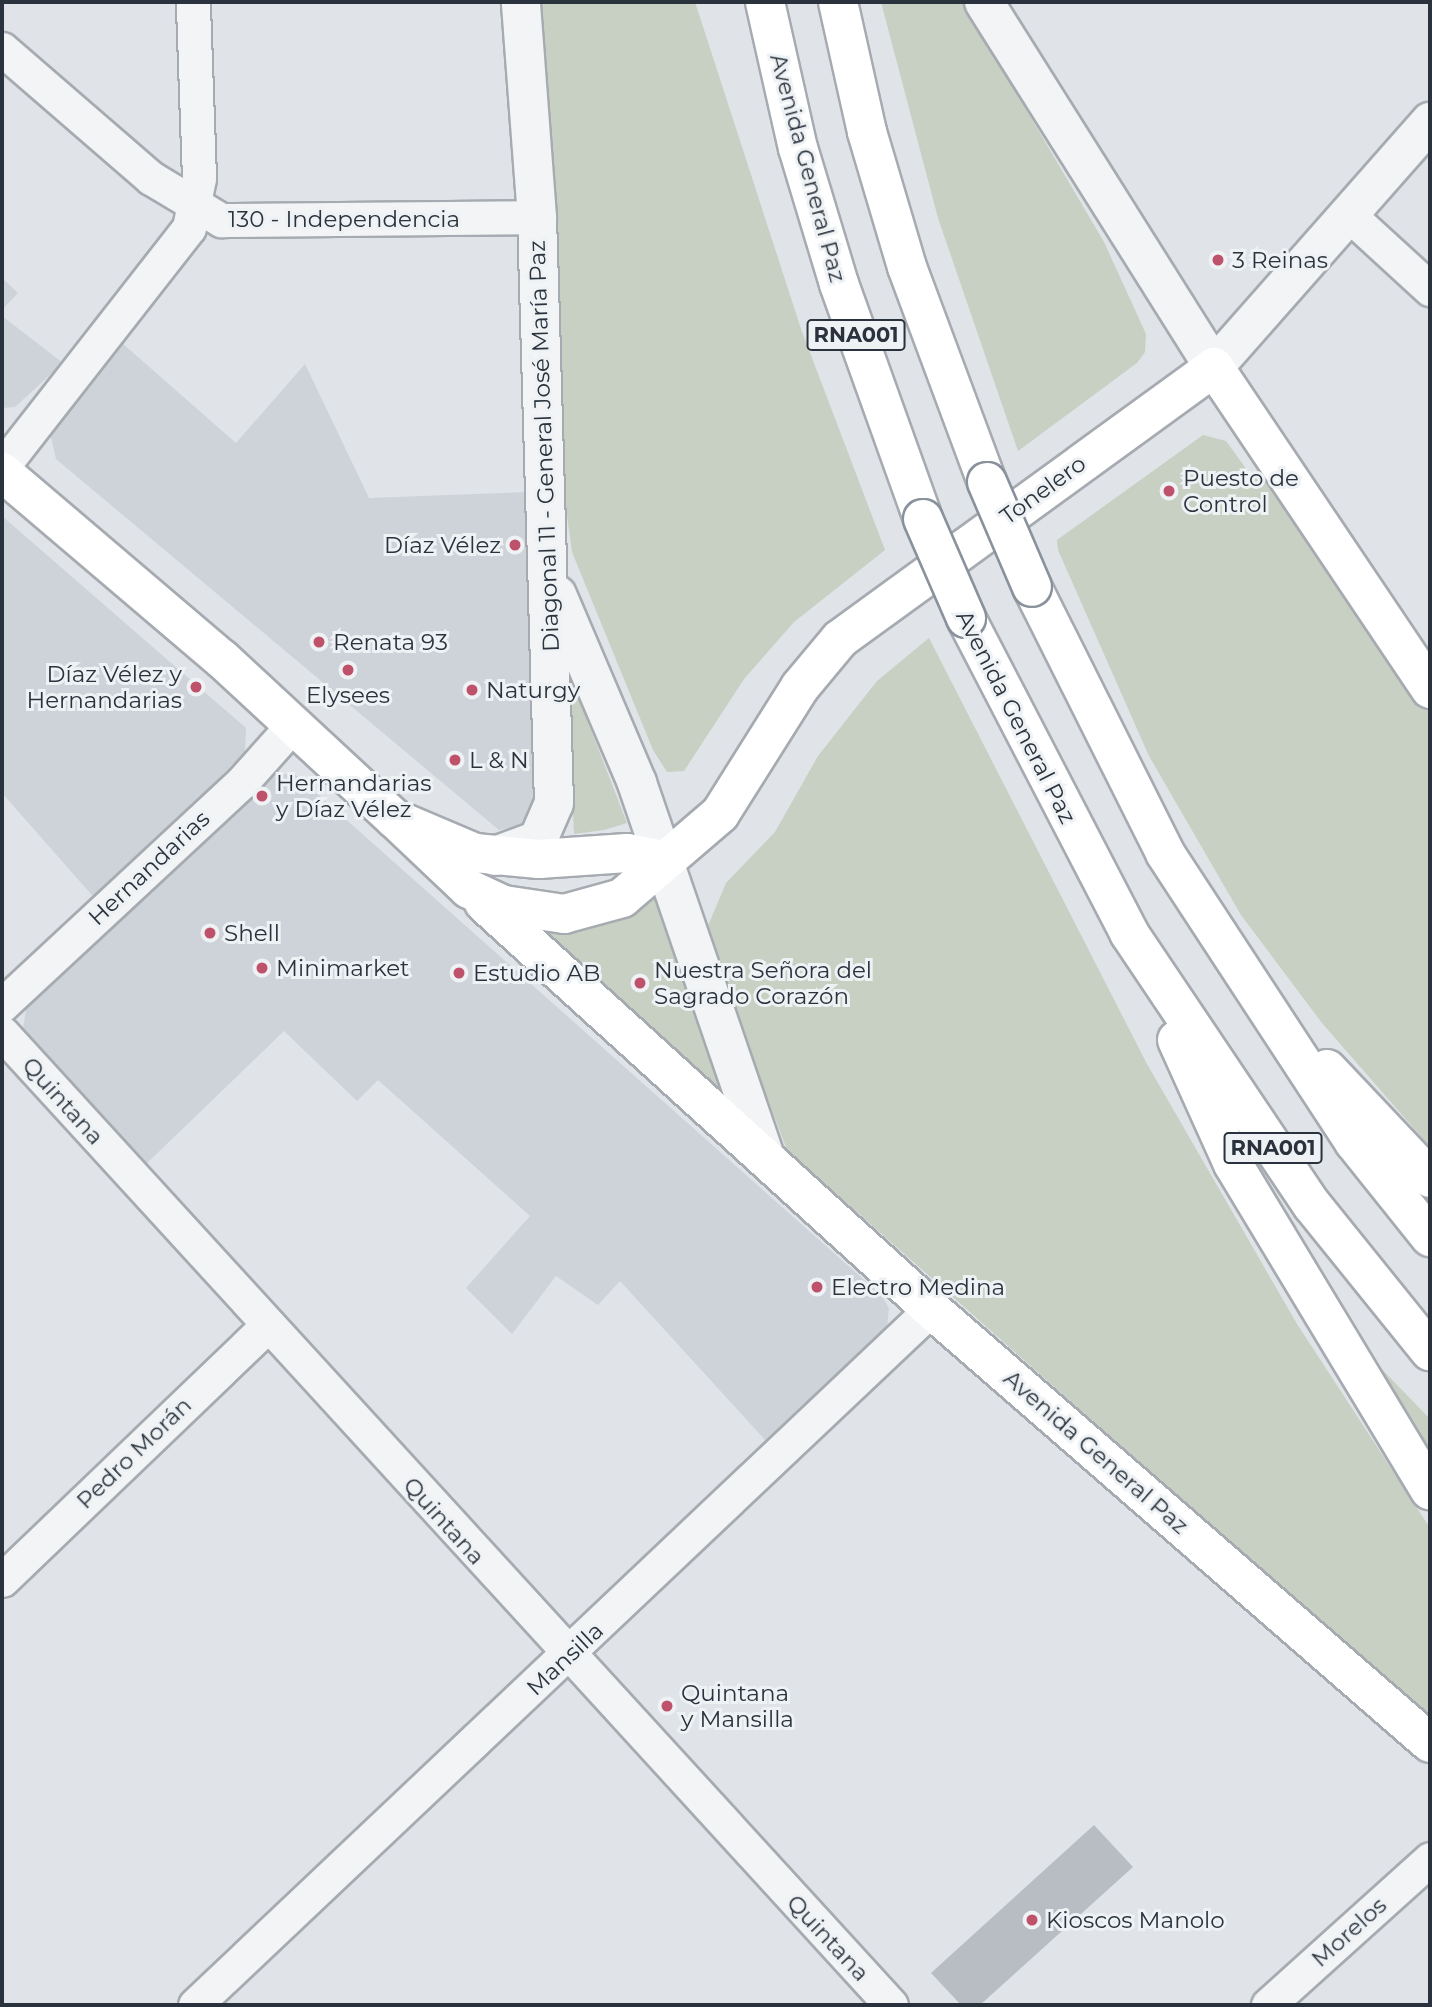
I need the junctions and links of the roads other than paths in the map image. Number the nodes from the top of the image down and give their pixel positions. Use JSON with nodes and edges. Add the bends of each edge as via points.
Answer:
{"nodes":[{"id":1,"x":193,"y":2,"type":"edge"},
{"id":2,"x":521,"y":2,"type":"edge"},
{"id":3,"x":740,"y":2,"type":"edge"},
{"id":4,"x":765,"y":2,"type":"edge"},
{"id":5,"x":838,"y":2,"type":"edge"},
{"id":6,"x":852,"y":2,"type":"edge"},
{"id":7,"x":984,"y":2,"type":"edge"},
{"id":8,"x":2,"y":49,"type":"edge"},
{"id":9,"x":1430,"y":122,"type":"edge"},
{"id":10,"x":867,"y":132,"type":"junction"},
{"id":11,"x":798,"y":148,"type":"junction"},
{"id":12,"x":196,"y":210,"type":"junction"},
{"id":13,"x":1348,"y":213,"type":"junction"},
{"id":14,"x":537,"y":217,"type":"junction"},
{"id":15,"x":1430,"y":289,"type":"edge"},
{"id":16,"x":1214,"y":367,"type":"junction"},
{"id":17,"x":2,"y":469,"type":"edge"},
{"id":18,"x":549,"y":576,"type":"junction"},
{"id":19,"x":1430,"y":689,"type":"edge"},
{"id":20,"x":292,"y":726,"type":"junction"},
{"id":21,"x":395,"y":819,"type":"junction"},
{"id":22,"x":495,"y":856,"type":"junction"},
{"id":23,"x":664,"y":860,"type":"junction"},
{"id":24,"x":469,"y":889,"type":"junction"},
{"id":25,"x":1129,"y":933,"type":"junction"},
{"id":26,"x":1249,"y":986,"type":"junction"},
{"id":27,"x":2,"y":1004,"type":"edge"},
{"id":28,"x":2,"y":1032,"type":"edge"},
{"id":29,"x":765,"y":1157,"type":"junction"},
{"id":30,"x":1430,"y":1178,"type":"edge"},
{"id":31,"x":1430,"y":1237,"type":"edge"},
{"id":32,"x":931,"y":1309,"type":"junction"},
{"id":33,"x":267,"y":1326,"type":"junction"},
{"id":34,"x":1430,"y":1352,"type":"edge"},
{"id":35,"x":1430,"y":1490,"type":"edge"},
{"id":36,"x":2,"y":1580,"type":"edge"},
{"id":37,"x":568,"y":1657,"type":"junction"},
{"id":38,"x":1430,"y":1742,"type":"edge"},
{"id":39,"x":1430,"y":1859,"type":"edge"},
{"id":40,"x":195,"y":2005,"type":"edge"},
{"id":41,"x":891,"y":2005,"type":"edge"},
{"id":42,"x":1268,"y":2005,"type":"edge"}],
"edges":[{"from":1,"to":12,"type":"street","via":[[200,141]]},
{"from":2,"to":14,"type":"street","name":"Diagonal 11 - General José María Paz"},
{"from":3,"to":11,"type":"main road"},
{"from":4,"to":11,"type":"main road","name":"Avenida General Paz","number":"RNA001"},
{"from":5,"to":10,"type":"main road","number":"RNA001"},
{"from":6,"to":10,"type":"main road"},
{"from":7,"to":16,"type":"street"},
{"from":8,"to":12,"type":"street","name":"130 - Independencia"},
{"from":9,"to":13,"type":"street","name":"Tonelero"},
{"from":10,"to":26,"type":"main road","number":"RNA001","bridge":true,"via":[[907,267],[987,482],[1032,587],[1105,741]]},
{"from":11,"to":25,"type":"main road","name":"Avenida General Paz","number":"RNA001","bridge":true,"via":[[878,402],[923,519],[966,618]]},
{"from":12,"to":14,"type":"street","name":"130 - Independencia","via":[[241,223]]},
{"from":12,"to":17,"type":"street","via":[[179,248]]},
{"from":13,"to":15,"type":"street"},
{"from":13,"to":16,"type":"street","name":"Tonelero"},
{"from":14,"to":18,"type":"street","name":"Diagonal 11 - General José María Paz"},
{"from":16,"to":19,"type":"main road"},
{"from":16,"to":23,"type":"main road","name":"Tonelero","via":[[840,639],[800,687],[720,814]]},
{"from":17,"to":20,"type":"main road"},
{"from":18,"to":22,"type":"street","name":"Diagonal 11 - General José María Paz","via":[[554,803],[538,840]]},
{"from":18,"to":23,"type":"street","name":"Avenida General Paz"},
{"from":20,"to":21,"type":"main road"},
{"from":20,"to":27,"type":"street","name":"Hernandarias","via":[[242,782]]},
{"from":21,"to":22,"type":"main road"},
{"from":21,"to":24,"type":"main road"},
{"from":22,"to":23,"type":"main road","via":[[627,853]]},
{"from":23,"to":24,"type":"main road","via":[[622,898],[564,914],[533,913]]},
{"from":23,"to":29,"type":"street","name":"Avenida General Paz"},
{"from":24,"to":29,"type":"main road","name":"Avenida General Paz"},
{"from":25,"to":34,"type":"main road","name":"Avenida General Paz","number":"RNA001","via":[[1312,1205]]},
{"from":25,"to":35,"type":"main road","via":[[1233,1164]]},
{"from":26,"to":30,"type":"main road"},
{"from":26,"to":31,"type":"main road","number":"RNA001","via":[[1354,1142]]},
{"from":28,"to":33,"type":"street","name":"Quintana"},
{"from":29,"to":32,"type":"main road","name":"Avenida General Paz"},
{"from":32,"to":37,"type":"street","name":"Mansilla"},
{"from":32,"to":38,"type":"main road","name":"Avenida General Paz"},
{"from":33,"to":36,"type":"street","name":"Pedro Morán"},
{"from":33,"to":37,"type":"street","name":"Quintana"},
{"from":37,"to":40,"type":"street","name":"Mansilla"},
{"from":37,"to":41,"type":"street","name":"Quintana"},
{"from":39,"to":42,"type":"street","name":"Morelos"}]}
